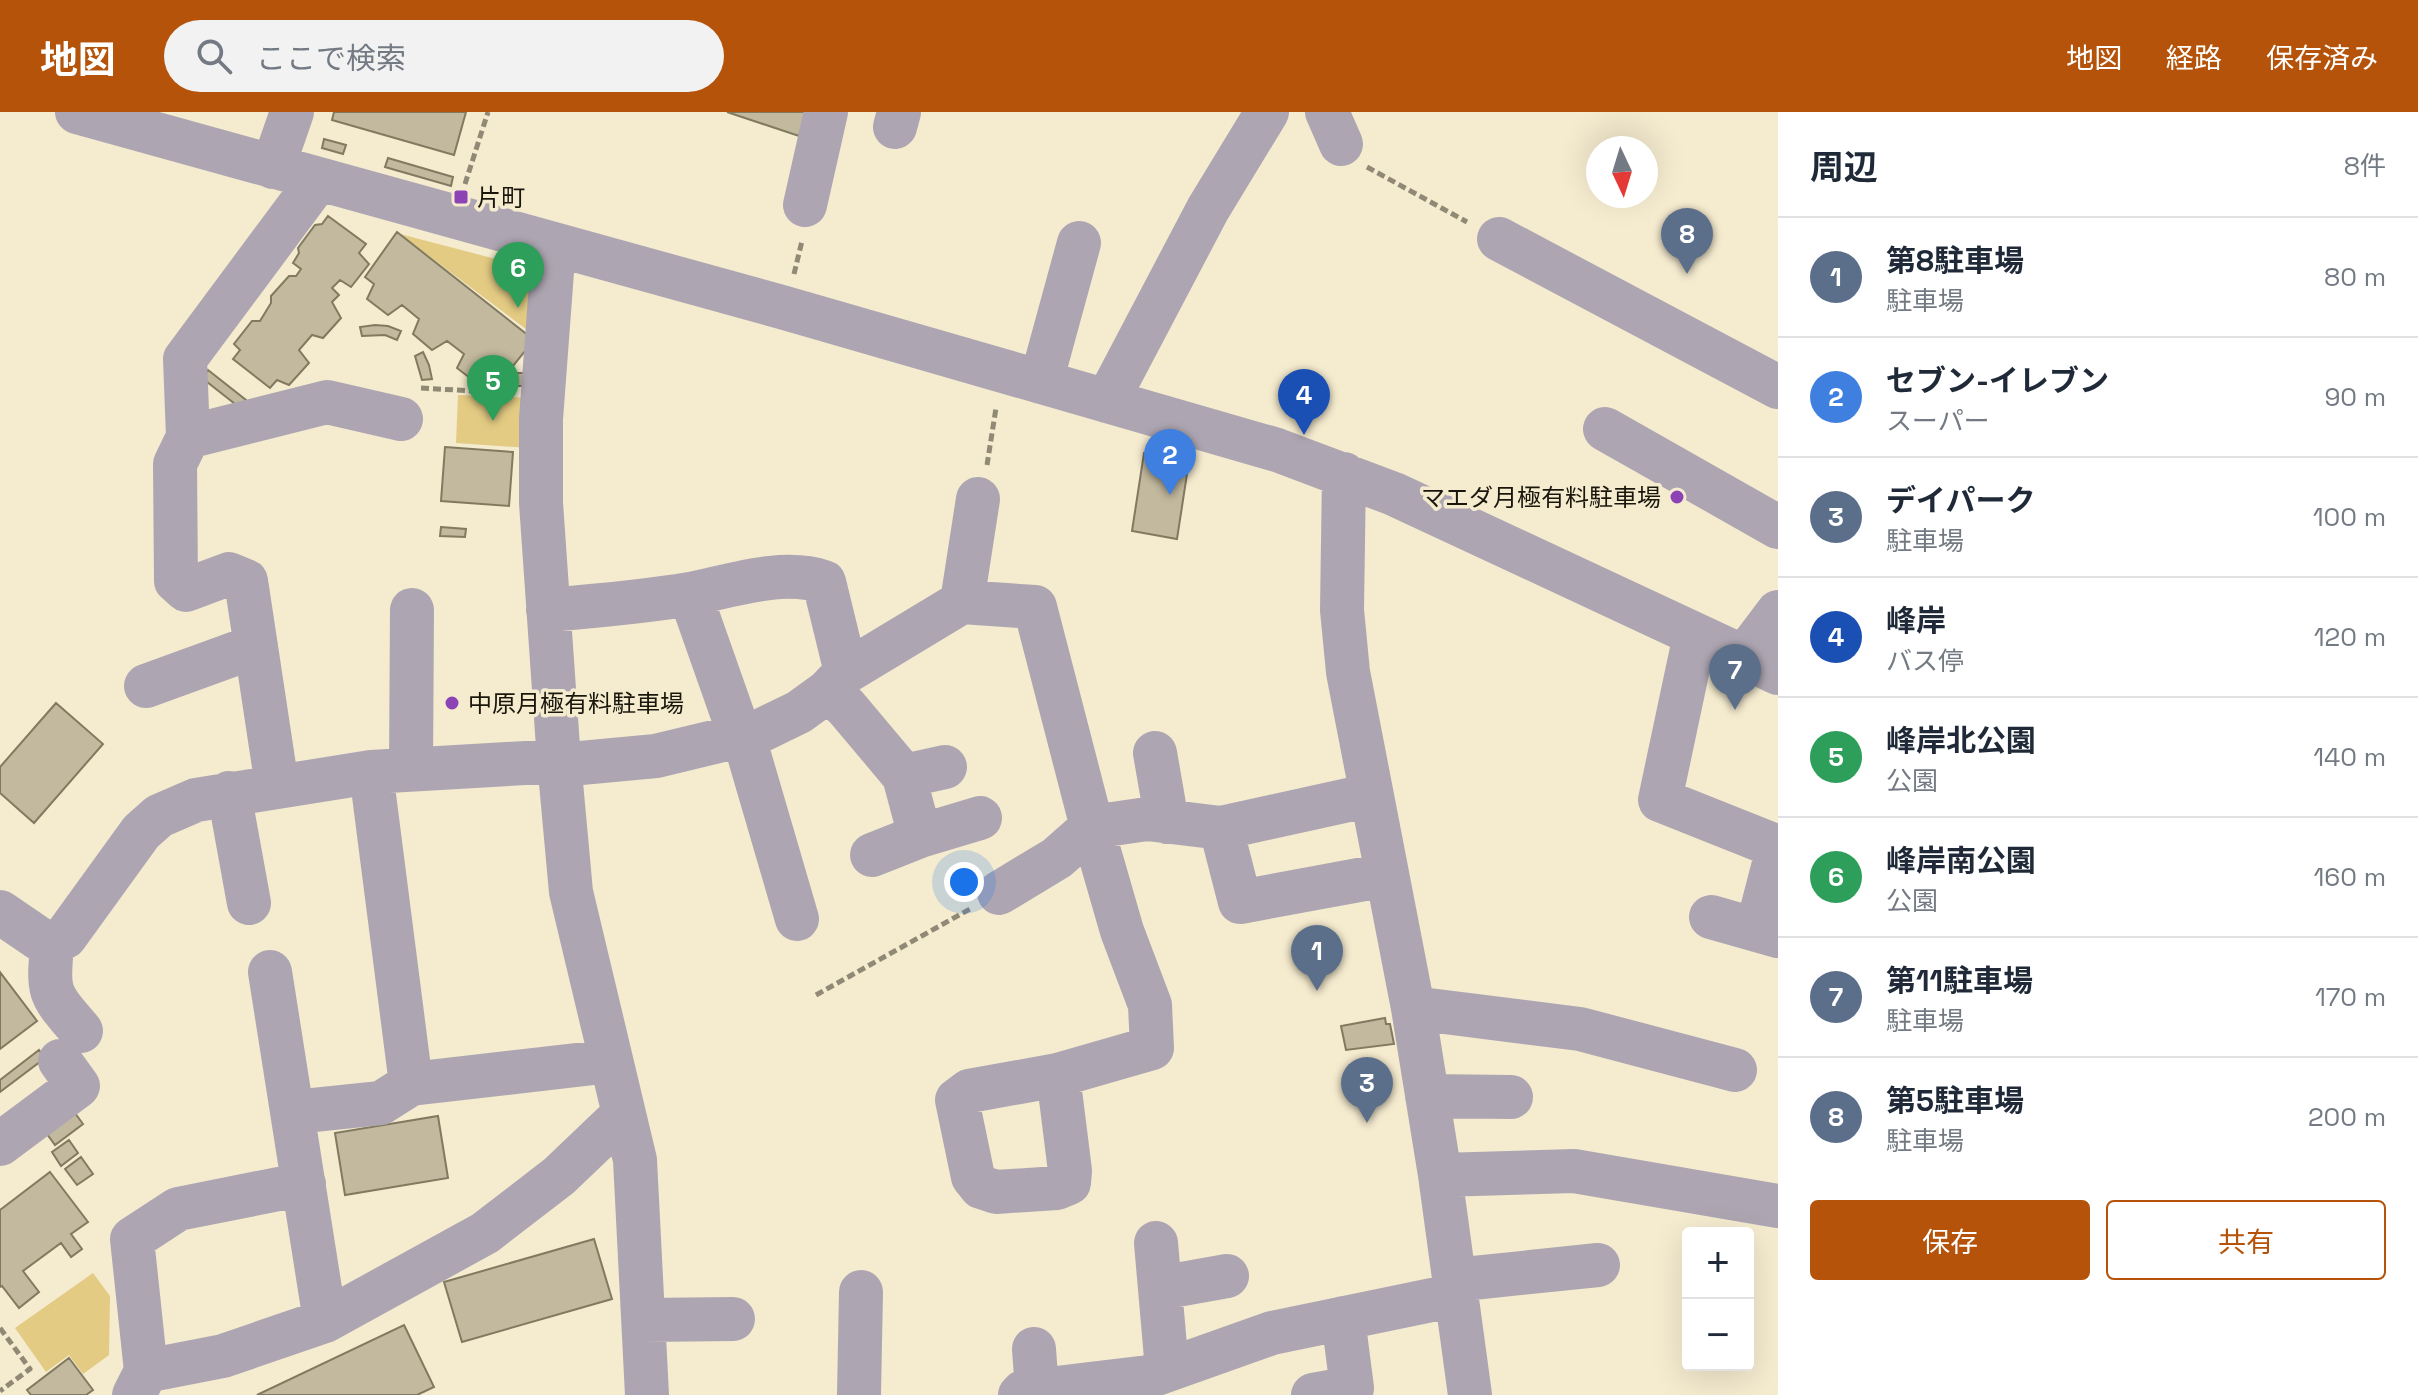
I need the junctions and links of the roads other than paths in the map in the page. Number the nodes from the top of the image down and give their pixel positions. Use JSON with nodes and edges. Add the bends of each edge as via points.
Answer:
{"nodes":[{"id":1,"x":77,"y":112,"type":"edge"},
{"id":2,"x":292,"y":112,"type":"edge"},
{"id":3,"x":826,"y":112,"type":"edge"},
{"id":4,"x":1267,"y":112,"type":"edge"},
{"id":5,"x":273,"y":167,"type":"junction"},
{"id":6,"x":318,"y":180,"type":"junction"},
{"id":7,"x":805,"y":205,"type":"road end"},
{"id":8,"x":1499,"y":239,"type":"road end"},
{"id":9,"x":1079,"y":243,"type":"dead end"},
{"id":10,"x":554,"y":245,"type":"junction"},
{"id":11,"x":1022,"y":377,"type":"junction"},
{"id":12,"x":1778,"y":387,"type":"edge"},
{"id":13,"x":1107,"y":401,"type":"junction"},
{"id":14,"x":408,"y":403,"type":"road end"},
{"id":15,"x":1605,"y":429,"type":"dead end"},
{"id":16,"x":188,"y":437,"type":"junction"},
{"id":17,"x":1344,"y":474,"type":"junction"},
{"id":18,"x":978,"y":499,"type":"road end"},
{"id":19,"x":1778,"y":527,"type":"edge"},
{"id":20,"x":690,"y":594,"type":"junction"},
{"id":21,"x":962,"y":602,"type":"junction"},
{"id":22,"x":412,"y":610,"type":"dead end"},
{"id":23,"x":548,"y":610,"type":"junction"},
{"id":24,"x":1778,"y":612,"type":"edge"},
{"id":25,"x":1695,"y":635,"type":"junction"},
{"id":26,"x":256,"y":646,"type":"junction"},
{"id":27,"x":1761,"y":665,"type":"edge"},
{"id":28,"x":837,"y":682,"type":"junction"},
{"id":29,"x":146,"y":686,"type":"dead end"},
{"id":30,"x":740,"y":736,"type":"junction"},
{"id":31,"x":1155,"y":753,"type":"dead end"},
{"id":32,"x":559,"y":761,"type":"junction"},
{"id":33,"x":391,"y":771,"type":"junction"},
{"id":34,"x":277,"y":786,"type":"junction"},
{"id":35,"x":229,"y":793,"type":"junction"},
{"id":36,"x":1371,"y":795,"type":"junction"},
{"id":37,"x":980,"y":818,"type":"dead end"},
{"id":38,"x":1167,"y":822,"type":"junction"},
{"id":39,"x":1092,"y":827,"type":"junction"},
{"id":40,"x":1221,"y":828,"type":"junction"},
{"id":41,"x":920,"y":836,"type":"junction"},
{"id":42,"x":1778,"y":848,"type":"edge"},
{"id":43,"x":872,"y":855,"type":"dead end"},
{"id":44,"x":1386,"y":875,"type":"junction"},
{"id":45,"x":999,"y":893,"type":"road end"},
{"id":46,"x":801,"y":900,"type":"dead end"},
{"id":47,"x":248,"y":903,"type":"dead end"},
{"id":48,"x":0,"y":912,"type":"edge"},
{"id":49,"x":1711,"y":917,"type":"dead end"},
{"id":50,"x":1768,"y":932,"type":"edge"},
{"id":51,"x":52,"y":944,"type":"junction"},
{"id":52,"x":270,"y":972,"type":"dead end"},
{"id":53,"x":1413,"y":1008,"type":"junction"},
{"id":54,"x":611,"y":1061,"type":"junction"},
{"id":55,"x":1735,"y":1070,"type":"dead end"},
{"id":56,"x":1058,"y":1075,"type":"dead end"},
{"id":57,"x":411,"y":1084,"type":"junction"},
{"id":58,"x":1427,"y":1096,"type":"junction"},
{"id":59,"x":1511,"y":1097,"type":"dead end"},
{"id":60,"x":294,"y":1112,"type":"junction"},
{"id":61,"x":624,"y":1114,"type":"junction"},
{"id":62,"x":0,"y":1144,"type":"edge"},
{"id":63,"x":1440,"y":1175,"type":"junction"},
{"id":64,"x":304,"y":1184,"type":"junction"},
{"id":65,"x":1778,"y":1206,"type":"edge"},
{"id":66,"x":1156,"y":1243,"type":"dead end"},
{"id":67,"x":1598,"y":1265,"type":"dead end"},
{"id":68,"x":1227,"y":1276,"type":"dead end"},
{"id":69,"x":1455,"y":1287,"type":"junction"},
{"id":70,"x":1160,"y":1288,"type":"junction"},
{"id":71,"x":861,"y":1292,"type":"dead end"},
{"id":72,"x":1343,"y":1318,"type":"junction"},
{"id":73,"x":733,"y":1319,"type":"dead end"},
{"id":74,"x":645,"y":1320,"type":"junction"},
{"id":75,"x":325,"y":1321,"type":"junction"},
{"id":76,"x":1167,"y":1369,"type":"junction"},
{"id":77,"x":1030,"y":1378,"type":"edge"},
{"id":78,"x":140,"y":1383,"type":"edge"},
{"id":79,"x":1341,"y":1390,"type":"edge"},
{"id":80,"x":647,"y":1395,"type":"edge"},
{"id":81,"x":859,"y":1395,"type":"edge"},
{"id":82,"x":1470,"y":1395,"type":"edge"}],
"edges":[{"from":1,"to":5,"type":"street"},
{"from":2,"to":5,"type":"street"},
{"from":3,"to":7,"type":"street"},
{"from":4,"to":13,"type":"street","via":[[1208,209]]},
{"from":5,"to":6,"type":"street"},
{"from":6,"to":10,"type":"street"},
{"from":6,"to":16,"type":"street","via":[[185,359]]},
{"from":8,"to":12,"type":"street"},
{"from":9,"to":11,"type":"street"},
{"from":10,"to":11,"type":"street"},
{"from":10,"to":23,"type":"street","via":[[541,503]]},
{"from":11,"to":13,"type":"street"},
{"from":13,"to":17,"type":"street"},
{"from":14,"to":16,"type":"street","via":[[327,402]]},
{"from":15,"to":19,"type":"street"},
{"from":16,"to":26,"type":"street","via":[[175,464],[176,581],[186,590],[229,574],[246,581]]},
{"from":17,"to":25,"type":"street"},
{"from":17,"to":36,"type":"street","via":[[1342,610]]},
{"from":18,"to":21,"type":"street"},
{"from":20,"to":23,"type":"street"},
{"from":20,"to":28,"type":"street","via":[[760,578],[824,582]]},
{"from":20,"to":30,"type":"street"},
{"from":21,"to":28,"type":"street"},
{"from":21,"to":39,"type":"street","via":[[1035,607]]},
{"from":22,"to":33,"type":"street"},
{"from":23,"to":32,"type":"street"},
{"from":24,"to":27,"type":"street"},
{"from":25,"to":27,"type":"street"},
{"from":25,"to":42,"type":"street","via":[[1660,800]]},
{"from":26,"to":29,"type":"street"},
{"from":26,"to":34,"type":"street"},
{"from":28,"to":30,"type":"street","via":[[799,712]]},
{"from":28,"to":41,"type":"street","via":[[846,707],[924,772]]},
{"from":30,"to":32,"type":"street","via":[[656,756]]},
{"from":30,"to":46,"type":"street"},
{"from":31,"to":38,"type":"street"},
{"from":32,"to":33,"type":"street"},
{"from":32,"to":54,"type":"street","via":[[571,892]]},
{"from":33,"to":34,"type":"street"},
{"from":33,"to":57,"type":"street"},
{"from":34,"to":35,"type":"street"},
{"from":35,"to":47,"type":"street"},
{"from":35,"to":51,"type":"street","via":[[159,816],[141,832],[65,937]]},
{"from":36,"to":40,"type":"street"},
{"from":36,"to":44,"type":"street"},
{"from":37,"to":41,"type":"street"},
{"from":38,"to":39,"type":"street","via":[[1147,819]]},
{"from":38,"to":40,"type":"street"},
{"from":39,"to":45,"type":"street","via":[[1057,858]]},
{"from":39,"to":56,"type":"street","via":[[1150,1005],[1152,1048]]},
{"from":40,"to":44,"type":"street","via":[[1240,902]]},
{"from":41,"to":43,"type":"street"},
{"from":42,"to":50,"type":"street"},
{"from":44,"to":53,"type":"street"},
{"from":48,"to":51,"type":"street"},
{"from":49,"to":50,"type":"street"},
{"from":51,"to":62,"type":"street","via":[[52,997],[78,1086]]},
{"from":52,"to":60,"type":"street"},
{"from":53,"to":55,"type":"street","via":[[1580,1029],[1686,1049]]},
{"from":53,"to":58,"type":"street"},
{"from":54,"to":57,"type":"street"},
{"from":54,"to":61,"type":"street"},
{"from":57,"to":60,"type":"street","via":[[381,1103]]},
{"from":58,"to":59,"type":"street"},
{"from":58,"to":63,"type":"street"},
{"from":60,"to":64,"type":"street"},
{"from":61,"to":74,"type":"street","via":[[635,1160]]},
{"from":61,"to":75,"type":"street","via":[[559,1176],[485,1233]]},
{"from":63,"to":65,"type":"street","via":[[1574,1171]]},
{"from":63,"to":69,"type":"street"},
{"from":64,"to":75,"type":"street"},
{"from":64,"to":78,"type":"street","via":[[178,1209],[132,1239]]},
{"from":66,"to":70,"type":"street"},
{"from":67,"to":69,"type":"street"},
{"from":68,"to":70,"type":"street"},
{"from":69,"to":72,"type":"street"},
{"from":69,"to":82,"type":"street"},
{"from":70,"to":76,"type":"street"},
{"from":71,"to":81,"type":"street"},
{"from":72,"to":76,"type":"street","via":[[1272,1333]]},
{"from":72,"to":79,"type":"street"},
{"from":73,"to":74,"type":"street"},
{"from":74,"to":80,"type":"street"},
{"from":75,"to":78,"type":"street"},
{"from":76,"to":77,"type":"street","via":[[1134,1380]]}]}
